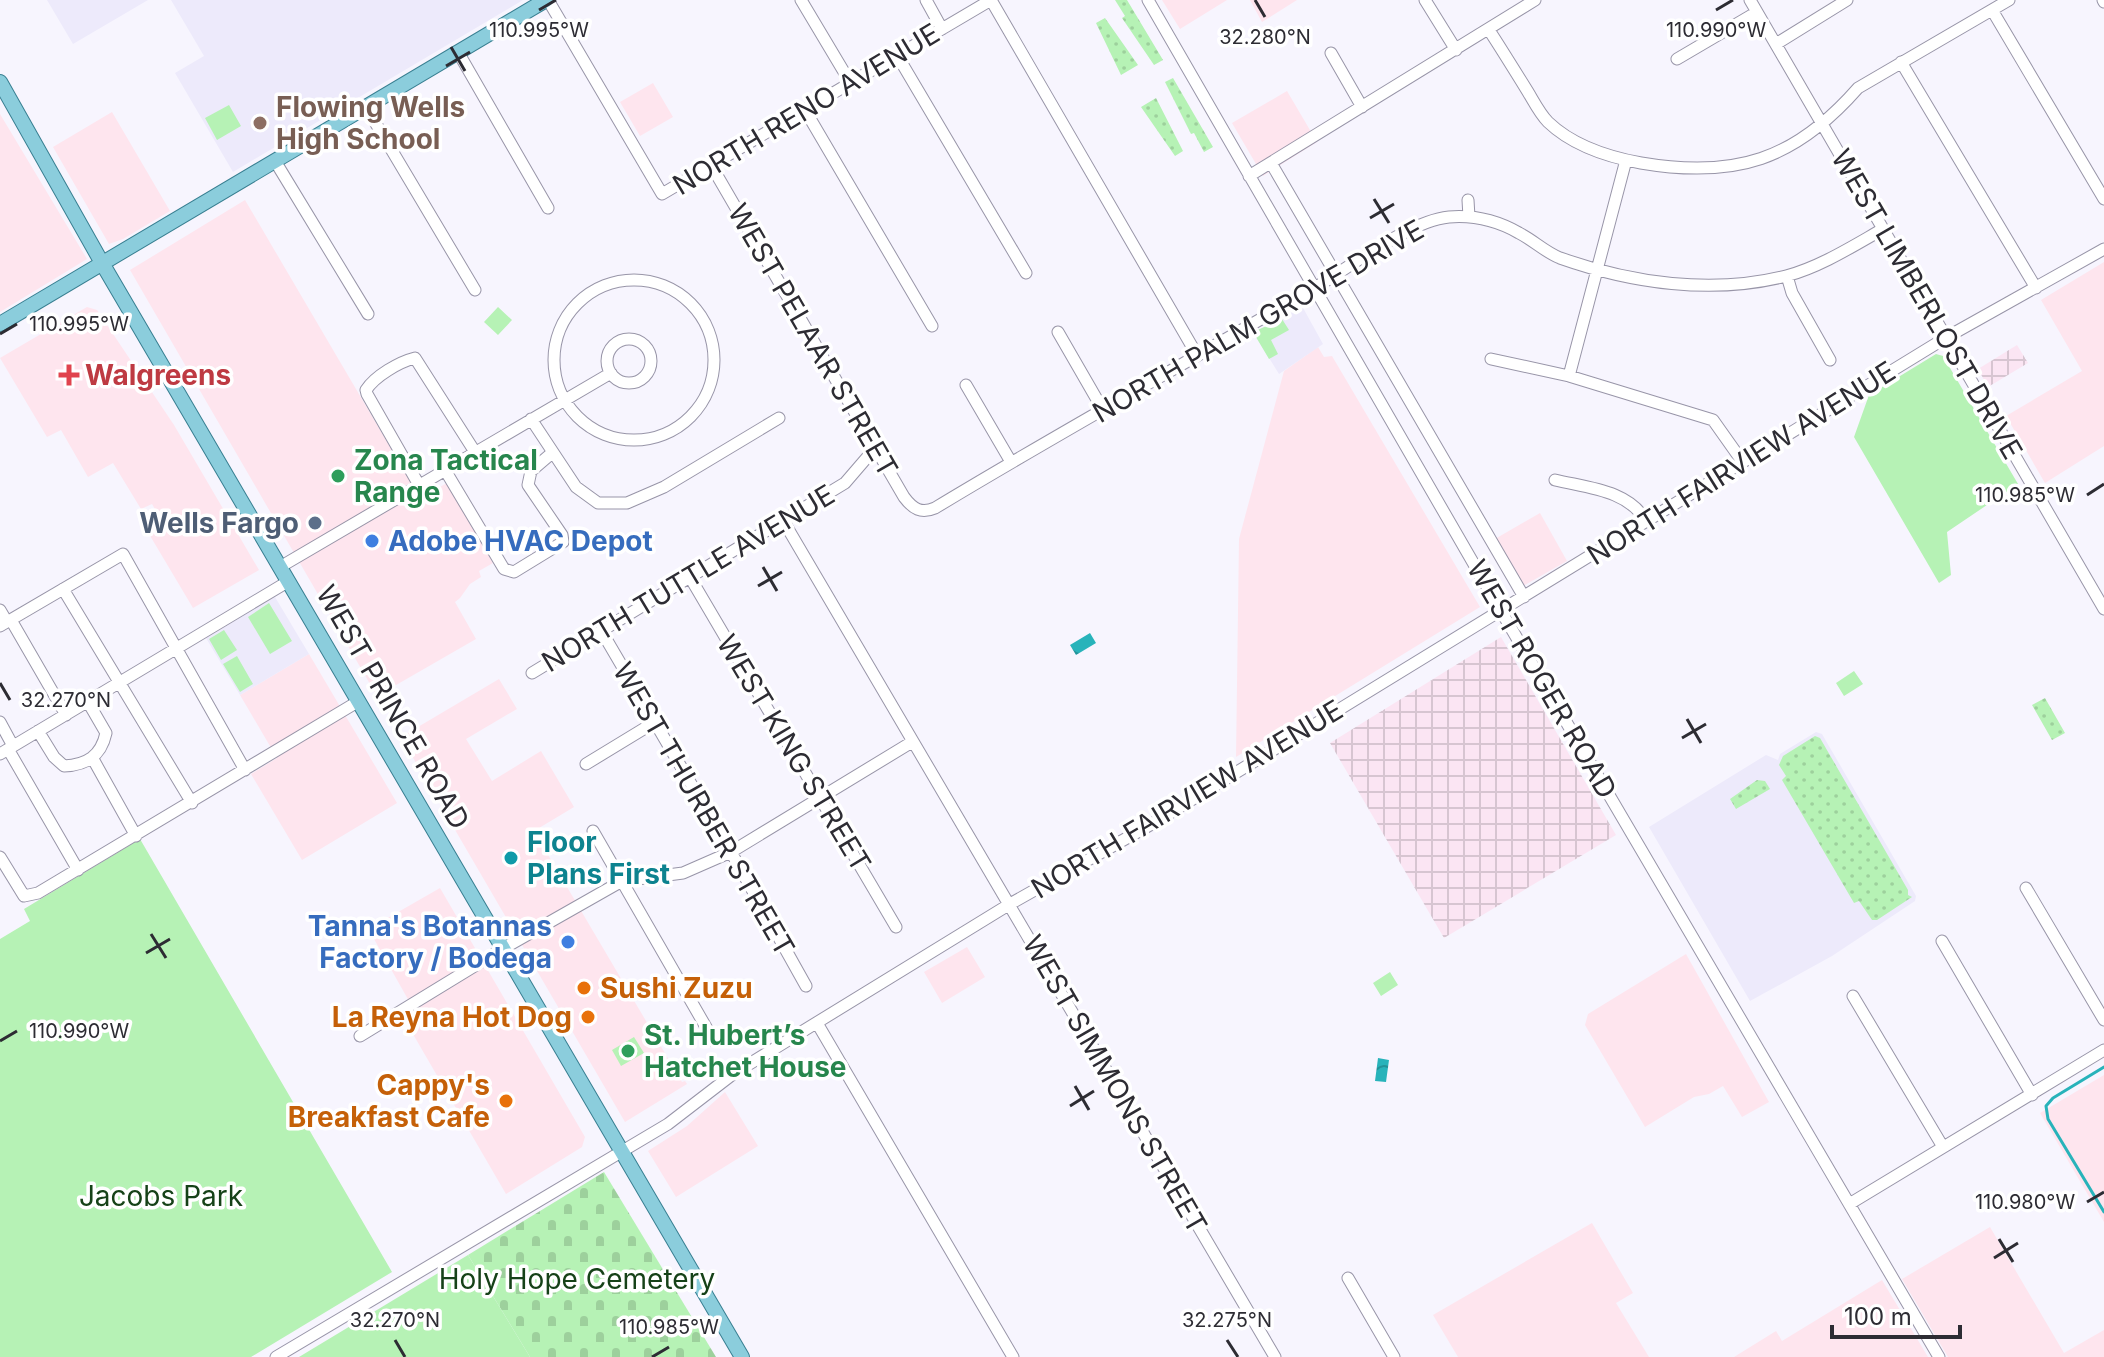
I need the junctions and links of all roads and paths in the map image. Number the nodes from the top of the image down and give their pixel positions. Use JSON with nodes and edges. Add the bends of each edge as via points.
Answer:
{"nodes":[{"id":1,"x":547,"y":0,"type":"edge"},
{"id":2,"x":801,"y":0,"type":"edge"},
{"id":3,"x":926,"y":0,"type":"edge"},
{"id":4,"x":991,"y":0,"type":"edge"},
{"id":5,"x":1148,"y":0,"type":"edge"},
{"id":6,"x":1425,"y":0,"type":"edge"},
{"id":7,"x":1535,"y":0,"type":"edge"},
{"id":8,"x":1750,"y":0,"type":"edge"},
{"id":9,"x":1847,"y":0,"type":"edge"},
{"id":10,"x":2009,"y":0,"type":"edge"},
{"id":11,"x":1992,"y":10,"type":"junction"},
{"id":12,"x":1757,"y":12,"type":"junction"},
{"id":13,"x":942,"y":29,"type":"junction"},
{"id":14,"x":1489,"y":30,"type":"junction"},
{"id":15,"x":1776,"y":44,"type":"junction"},
{"id":16,"x":1456,"y":50,"type":"junction"},
{"id":17,"x":458,"y":52,"type":"junction"},
{"id":18,"x":1331,"y":53,"type":"dead end"},
{"id":19,"x":897,"y":55,"type":"junction"},
{"id":20,"x":1677,"y":59,"type":"dead end"},
{"id":21,"x":1901,"y":62,"type":"junction"},
{"id":22,"x":0,"y":82,"type":"edge"},
{"id":23,"x":850,"y":82,"type":"junction"},
{"id":24,"x":366,"y":107,"type":"junction"},
{"id":25,"x":1362,"y":107,"type":"junction"},
{"id":26,"x":805,"y":110,"type":"junction"},
{"id":27,"x":1822,"y":123,"type":"junction"},
{"id":28,"x":1626,"y":160,"type":"junction"},
{"id":29,"x":275,"y":161,"type":"junction"},
{"id":30,"x":1271,"y":163,"type":"junction"},
{"id":31,"x":711,"y":165,"type":"junction"},
{"id":32,"x":1249,"y":176,"type":"junction"},
{"id":33,"x":2104,"y":199,"type":"edge"},
{"id":34,"x":1468,"y":200,"type":"dead end"},
{"id":35,"x":548,"y":208,"type":"dead end"},
{"id":36,"x":1469,"y":217,"type":"junction"},
{"id":37,"x":1883,"y":229,"type":"junction"},
{"id":38,"x":2104,"y":249,"type":"edge"},
{"id":39,"x":102,"y":263,"type":"junction"},
{"id":40,"x":1598,"y":269,"type":"junction"},
{"id":41,"x":1026,"y":273,"type":"dead end"},
{"id":42,"x":1336,"y":275,"type":"junction"},
{"id":43,"x":1787,"y":276,"type":"junction"},
{"id":44,"x":1314,"y":288,"type":"junction"},
{"id":45,"x":2036,"y":288,"type":"junction"},
{"id":46,"x":475,"y":290,"type":"dead end"},
{"id":47,"x":368,"y":314,"type":"dead end"},
{"id":48,"x":0,"y":324,"type":"edge"},
{"id":49,"x":932,"y":326,"type":"dead end"},
{"id":50,"x":1058,"y":332,"type":"dead end"},
{"id":51,"x":1947,"y":337,"type":"junction"},
{"id":52,"x":1197,"y":355,"type":"junction"},
{"id":53,"x":1491,"y":359,"type":"dead end"},
{"id":54,"x":1830,"y":360,"type":"dead end"},
{"id":55,"x":611,"y":373,"type":"dead end"},
{"id":56,"x":1569,"y":376,"type":"junction"},
{"id":57,"x":966,"y":385,"type":"dead end"},
{"id":58,"x":564,"y":401,"type":"junction"},
{"id":59,"x":1103,"y":410,"type":"junction"},
{"id":60,"x":779,"y":418,"type":"dead end"},
{"id":61,"x":531,"y":419,"type":"junction"},
{"id":62,"x":876,"y":447,"type":"junction"},
{"id":63,"x":475,"y":452,"type":"junction"},
{"id":64,"x":552,"y":453,"type":"junction"},
{"id":65,"x":1742,"y":461,"type":"junction"},
{"id":66,"x":1011,"y":462,"type":"junction"},
{"id":67,"x":445,"y":470,"type":"junction"},
{"id":68,"x":1555,"y":480,"type":"dead end"},
{"id":69,"x":419,"y":485,"type":"junction"},
{"id":70,"x":919,"y":515,"type":"joint"},
{"id":71,"x":1646,"y":521,"type":"junction"},
{"id":72,"x":784,"y":522,"type":"junction"},
{"id":73,"x":280,"y":567,"type":"junction"},
{"id":74,"x":691,"y":579,"type":"junction"},
{"id":75,"x":289,"y":581,"type":"junction"},
{"id":76,"x":63,"y":589,"type":"junction"},
{"id":77,"x":1524,"y":597,"type":"junction"},
{"id":78,"x":2104,"y":609,"type":"edge"},
{"id":79,"x":1501,"y":611,"type":"junction"},
{"id":80,"x":3,"y":617,"type":"edge"},
{"id":81,"x":602,"y":632,"type":"junction"},
{"id":82,"x":176,"y":650,"type":"junction"},
{"id":83,"x":532,"y":673,"type":"dead end"},
{"id":84,"x":120,"y":683,"type":"junction"},
{"id":85,"x":359,"y":701,"type":"junction"},
{"id":86,"x":88,"y":702,"type":"junction"},
{"id":87,"x":66,"y":715,"type":"junction"},
{"id":88,"x":0,"y":722,"type":"edge"},
{"id":89,"x":655,"y":722,"type":"junction"},
{"id":90,"x":38,"y":731,"type":"junction"},
{"id":91,"x":912,"y":742,"type":"junction"},
{"id":92,"x":7,"y":749,"type":"edge"},
{"id":93,"x":93,"y":759,"type":"junction"},
{"id":94,"x":586,"y":764,"type":"dead end"},
{"id":95,"x":245,"y":770,"type":"junction"},
{"id":96,"x":820,"y":798,"type":"junction"},
{"id":97,"x":192,"y":803,"type":"junction"},
{"id":98,"x":593,"y":831,"type":"dead end"},
{"id":99,"x":136,"y":836,"type":"junction"},
{"id":100,"x":731,"y":852,"type":"junction"},
{"id":101,"x":0,"y":857,"type":"edge"},
{"id":102,"x":78,"y":870,"type":"junction"},
{"id":103,"x":622,"y":881,"type":"junction"},
{"id":104,"x":2026,"y":888,"type":"dead end"},
{"id":105,"x":1010,"y":904,"type":"junction"},
{"id":106,"x":896,"y":927,"type":"dead end"},
{"id":107,"x":1942,"y":941,"type":"dead end"},
{"id":108,"x":504,"y":948,"type":"junction"},
{"id":109,"x":806,"y":986,"type":"dead end"},
{"id":110,"x":1853,"y":996,"type":"dead end"},
{"id":111,"x":2104,"y":1020,"type":"edge"},
{"id":112,"x":817,"y":1023,"type":"junction"},
{"id":113,"x":360,"y":1036,"type":"dead end"},
{"id":114,"x":714,"y":1041,"type":"dead end"},
{"id":115,"x":2104,"y":1050,"type":"edge"},
{"id":116,"x":2032,"y":1095,"type":"junction"},
{"id":117,"x":1943,"y":1147,"type":"junction"},
{"id":118,"x":621,"y":1150,"type":"junction"},
{"id":119,"x":1851,"y":1203,"type":"junction"},
{"id":120,"x":1348,"y":1278,"type":"dead end"},
{"id":121,"x":276,"y":1357,"type":"edge"},
{"id":122,"x":742,"y":1357,"type":"edge"},
{"id":123,"x":1013,"y":1357,"type":"edge"},
{"id":124,"x":1275,"y":1357,"type":"edge"},
{"id":125,"x":1394,"y":1357,"type":"edge"},
{"id":126,"x":1939,"y":1357,"type":"edge"}],
"edges":[{"from":1,"to":17,"type":"main road"},
{"from":1,"to":31,"type":"street","name":"NORTH RENO AVENUE","via":[[662,194]]},
{"from":2,"to":23,"type":"street"},
{"from":3,"to":13,"type":"street"},
{"from":4,"to":13,"type":"street","name":"NORTH RENO AVENUE"},
{"from":4,"to":52,"type":"street"},
{"from":5,"to":32,"type":"street","name":"WEST ROGER ROAD"},
{"from":6,"to":16,"type":"street"},
{"from":7,"to":14,"type":"street"},
{"from":8,"to":12,"type":"street","name":"WEST LIMBERLOST DRIVE"},
{"from":9,"to":15,"type":"street"},
{"from":10,"to":11,"type":"street"},
{"from":11,"to":21,"type":"street"},
{"from":11,"to":33,"type":"street"},
{"from":12,"to":15,"type":"street","name":"WEST LIMBERLOST DRIVE"},
{"from":12,"to":20,"type":"street"},
{"from":13,"to":19,"type":"street","name":"NORTH RENO AVENUE"},
{"from":14,"to":16,"type":"street"},
{"from":14,"to":28,"type":"street","via":[[1546,120],[1569,140]]},
{"from":15,"to":27,"type":"street","name":"WEST LIMBERLOST DRIVE"},
{"from":16,"to":25,"type":"street"},
{"from":17,"to":24,"type":"main road"},
{"from":17,"to":35,"type":"street"},
{"from":18,"to":25,"type":"street"},
{"from":19,"to":23,"type":"street","name":"NORTH RENO AVENUE"},
{"from":19,"to":41,"type":"street"},
{"from":21,"to":27,"type":"street","via":[[1858,88]]},
{"from":21,"to":45,"type":"street"},
{"from":22,"to":39,"type":"main road","name":"WEST PRINCE ROAD"},
{"from":23,"to":26,"type":"street","name":"NORTH RENO AVENUE"},
{"from":24,"to":29,"type":"main road"},
{"from":24,"to":46,"type":"street"},
{"from":25,"to":30,"type":"street"},
{"from":26,"to":31,"type":"street","name":"NORTH RENO AVENUE"},
{"from":26,"to":49,"type":"street"},
{"from":27,"to":28,"type":"street","via":[[1770,156],[1737,166],[1703,170]]},
{"from":27,"to":37,"type":"street","name":"WEST LIMBERLOST DRIVE"},
{"from":28,"to":40,"type":"street"},
{"from":29,"to":39,"type":"main road"},
{"from":29,"to":47,"type":"street"},
{"from":30,"to":32,"type":"street"},
{"from":30,"to":42,"type":"street","name":"WEST ROGER ROAD"},
{"from":31,"to":62,"type":"street","name":"WEST PELAAR STREET"},
{"from":32,"to":44,"type":"street","name":"WEST ROGER ROAD"},
{"from":34,"to":36,"type":"street"},
{"from":36,"to":40,"type":"street","name":"NORTH PALM GROVE DRIVE","via":[[1516,231],[1557,257]]},
{"from":36,"to":42,"type":"street","name":"NORTH PALM GROVE DRIVE","via":[[1447,217],[1415,227]]},
{"from":37,"to":43,"type":"street","name":"NORTH PALM GROVE DRIVE"},
{"from":37,"to":51,"type":"street","name":"WEST LIMBERLOST DRIVE"},
{"from":38,"to":45,"type":"street","name":"NORTH FAIRVIEW AVENUE"},
{"from":39,"to":48,"type":"main road"},
{"from":39,"to":73,"type":"main road","name":"WEST PRINCE ROAD"},
{"from":40,"to":43,"type":"street","name":"NORTH PALM GROVE DRIVE","via":[[1672,285]]},
{"from":40,"to":56,"type":"street"},
{"from":42,"to":44,"type":"street","name":"NORTH PALM GROVE DRIVE"},
{"from":42,"to":77,"type":"street","name":"WEST ROGER ROAD"},
{"from":43,"to":54,"type":"street"},
{"from":44,"to":52,"type":"street","name":"NORTH PALM GROVE DRIVE"},
{"from":44,"to":79,"type":"street","name":"WEST ROGER ROAD"},
{"from":45,"to":51,"type":"street","name":"NORTH FAIRVIEW AVENUE"},
{"from":50,"to":59,"type":"street"},
{"from":51,"to":65,"type":"street","name":"NORTH FAIRVIEW AVENUE"},
{"from":51,"to":78,"type":"street","name":"WEST LIMBERLOST DRIVE"},
{"from":52,"to":59,"type":"street","name":"NORTH PALM GROVE DRIVE"},
{"from":53,"to":56,"type":"street"},
{"from":55,"to":58,"type":"street"},
{"from":56,"to":65,"type":"street","via":[[1713,420]]},
{"from":57,"to":66,"type":"street"},
{"from":58,"to":58,"type":"street","via":[[600,434],[623,440],[659,436],[682,424],[710,385],[714,362],[700,314],[680,294],[650,281],[613,282],[592,291],[566,318],[557,339],[554,362]]},
{"from":58,"to":61,"type":"street"},
{"from":59,"to":66,"type":"street","name":"NORTH PALM GROVE DRIVE"},
{"from":60,"to":64,"type":"street","via":[[664,487],[627,503],[598,503],[576,487]]},
{"from":61,"to":63,"type":"street"},
{"from":61,"to":64,"type":"street"},
{"from":62,"to":70,"type":"street","name":"WEST PELAAR STREET"},
{"from":62,"to":72,"type":"street","name":"NORTH TUTTLE AVENUE","via":[[845,483]]},
{"from":63,"to":67,"type":"street"},
{"from":63,"to":69,"type":"street","via":[[415,358],[388,371],[371,383],[367,394]]},
{"from":64,"to":67,"type":"street","via":[[531,471],[528,485],[563,542],[514,572],[504,569]]},
{"from":65,"to":71,"type":"street","name":"NORTH FAIRVIEW AVENUE"},
{"from":66,"to":70,"type":"street","name":"NORTH PALM GROVE DRIVE"},
{"from":67,"to":69,"type":"street"},
{"from":68,"to":71,"type":"street","via":[[1628,500]]},
{"from":69,"to":73,"type":"street"},
{"from":71,"to":77,"type":"street","name":"NORTH FAIRVIEW AVENUE"},
{"from":72,"to":74,"type":"street","name":"NORTH TUTTLE AVENUE"},
{"from":72,"to":91,"type":"street","name":"WEST SIMMONS STREET"},
{"from":73,"to":75,"type":"main road","name":"WEST PRINCE ROAD"},
{"from":74,"to":81,"type":"street","name":"NORTH TUTTLE AVENUE"},
{"from":74,"to":96,"type":"street","name":"WEST KING STREET"},
{"from":75,"to":82,"type":"street"},
{"from":75,"to":85,"type":"main road","name":"WEST PRINCE ROAD"},
{"from":76,"to":80,"type":"street"},
{"from":76,"to":82,"type":"street","via":[[123,554]]},
{"from":76,"to":84,"type":"street"},
{"from":77,"to":79,"type":"street","name":"NORTH FAIRVIEW AVENUE"},
{"from":79,"to":105,"type":"street","name":"NORTH FAIRVIEW AVENUE","via":[[1157,821]]},
{"from":79,"to":119,"type":"street","name":"WEST ROGER ROAD"},
{"from":80,"to":87,"type":"street"},
{"from":81,"to":83,"type":"street","name":"NORTH TUTTLE AVENUE"},
{"from":81,"to":89,"type":"street","name":"WEST THURBER STREET"},
{"from":82,"to":84,"type":"street"},
{"from":82,"to":95,"type":"street"},
{"from":84,"to":86,"type":"street"},
{"from":84,"to":97,"type":"street"},
{"from":85,"to":95,"type":"street"},
{"from":85,"to":108,"type":"main road","name":"WEST PRINCE ROAD"},
{"from":86,"to":87,"type":"street"},
{"from":86,"to":93,"type":"street","via":[[106,733]]},
{"from":87,"to":90,"type":"street"},
{"from":88,"to":92,"type":"street"},
{"from":89,"to":94,"type":"street"},
{"from":89,"to":100,"type":"street","name":"WEST THURBER STREET"},
{"from":90,"to":92,"type":"street"},
{"from":90,"to":93,"type":"street","via":[[64,766]]},
{"from":91,"to":96,"type":"street"},
{"from":91,"to":105,"type":"street","name":"WEST SIMMONS STREET"},
{"from":92,"to":102,"type":"street"},
{"from":93,"to":99,"type":"street"},
{"from":95,"to":97,"type":"street"},
{"from":96,"to":100,"type":"street"},
{"from":96,"to":106,"type":"street","name":"WEST KING STREET"},
{"from":97,"to":99,"type":"street"},
{"from":98,"to":103,"type":"street"},
{"from":99,"to":102,"type":"street"},
{"from":100,"to":103,"type":"street","via":[[683,873]]},
{"from":100,"to":109,"type":"street","name":"WEST THURBER STREET"},
{"from":101,"to":102,"type":"street","via":[[24,896]]},
{"from":103,"to":108,"type":"street"},
{"from":103,"to":114,"type":"street"},
{"from":104,"to":111,"type":"street"},
{"from":105,"to":112,"type":"street","name":"NORTH FAIRVIEW AVENUE"},
{"from":105,"to":124,"type":"street","name":"WEST SIMMONS STREET"},
{"from":107,"to":116,"type":"street"},
{"from":108,"to":113,"type":"street"},
{"from":108,"to":118,"type":"main road","name":"WEST PRINCE ROAD"},
{"from":110,"to":117,"type":"street"},
{"from":112,"to":118,"type":"street","name":"NORTH FAIRVIEW AVENUE"},
{"from":112,"to":123,"type":"street"},
{"from":115,"to":116,"type":"street"},
{"from":116,"to":117,"type":"street"},
{"from":117,"to":119,"type":"street"},
{"from":118,"to":121,"type":"street","name":"NORTH FAIRVIEW AVENUE"},
{"from":118,"to":122,"type":"main road","name":"WEST PRINCE ROAD"},
{"from":119,"to":126,"type":"street","name":"WEST ROGER ROAD"},
{"from":120,"to":125,"type":"street"}]}
